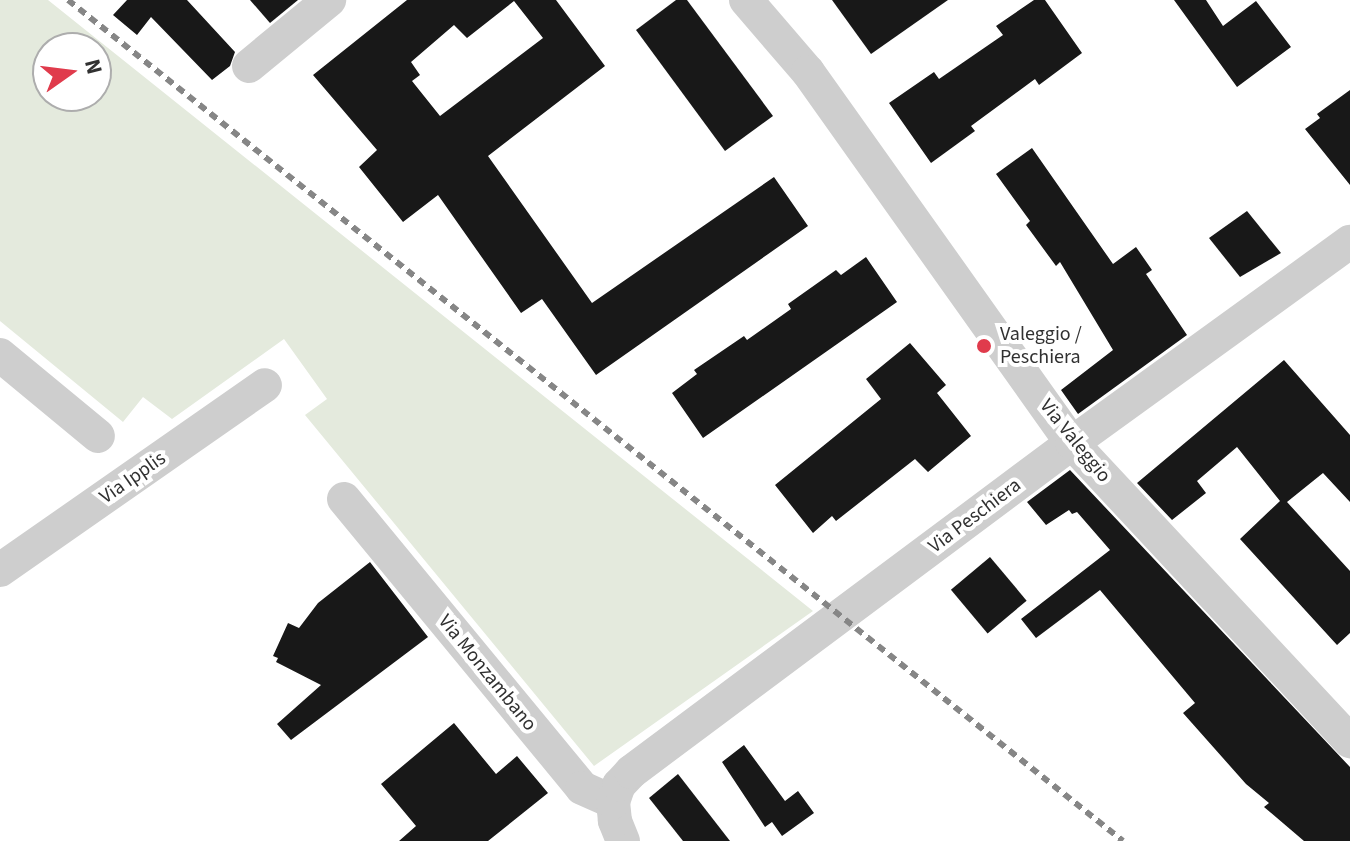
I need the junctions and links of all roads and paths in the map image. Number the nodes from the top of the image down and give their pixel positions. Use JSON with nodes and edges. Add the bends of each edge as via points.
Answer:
{"nodes":[{"id":1,"x":329,"y":0,"type":"edge"},
{"id":2,"x":746,"y":0,"type":"edge"},
{"id":3,"x":249,"y":66,"type":"dead end"},
{"id":4,"x":1350,"y":242,"type":"edge"},
{"id":5,"x":0,"y":355,"type":"edge"},
{"id":6,"x":265,"y":385,"type":"dead end"},
{"id":7,"x":98,"y":436,"type":"dead end"},
{"id":8,"x":1072,"y":443,"type":"junction"},
{"id":9,"x":344,"y":499,"type":"dead end"},
{"id":10,"x":0,"y":570,"type":"edge"},
{"id":11,"x":1350,"y":741,"type":"edge"},
{"id":12,"x":613,"y":802,"type":"junction"},
{"id":13,"x":623,"y":841,"type":"edge"}],
"edges":[{"from":1,"to":3,"type":"street"},
{"from":2,"to":8,"type":"street","name":"Via Valeggio","via":[[808,72]]},
{"from":4,"to":8,"type":"street","name":"Via Peschiera"},
{"from":5,"to":7,"type":"street"},
{"from":6,"to":10,"type":"street","name":"Via Ipplis"},
{"from":8,"to":11,"type":"street","name":"Via Valeggio"},
{"from":8,"to":12,"type":"street","name":"Via Peschiera","via":[[631,772]]},
{"from":9,"to":12,"type":"street","name":"Via Monzambano","via":[[582,788]]},
{"from":12,"to":13,"type":"street"}]}
